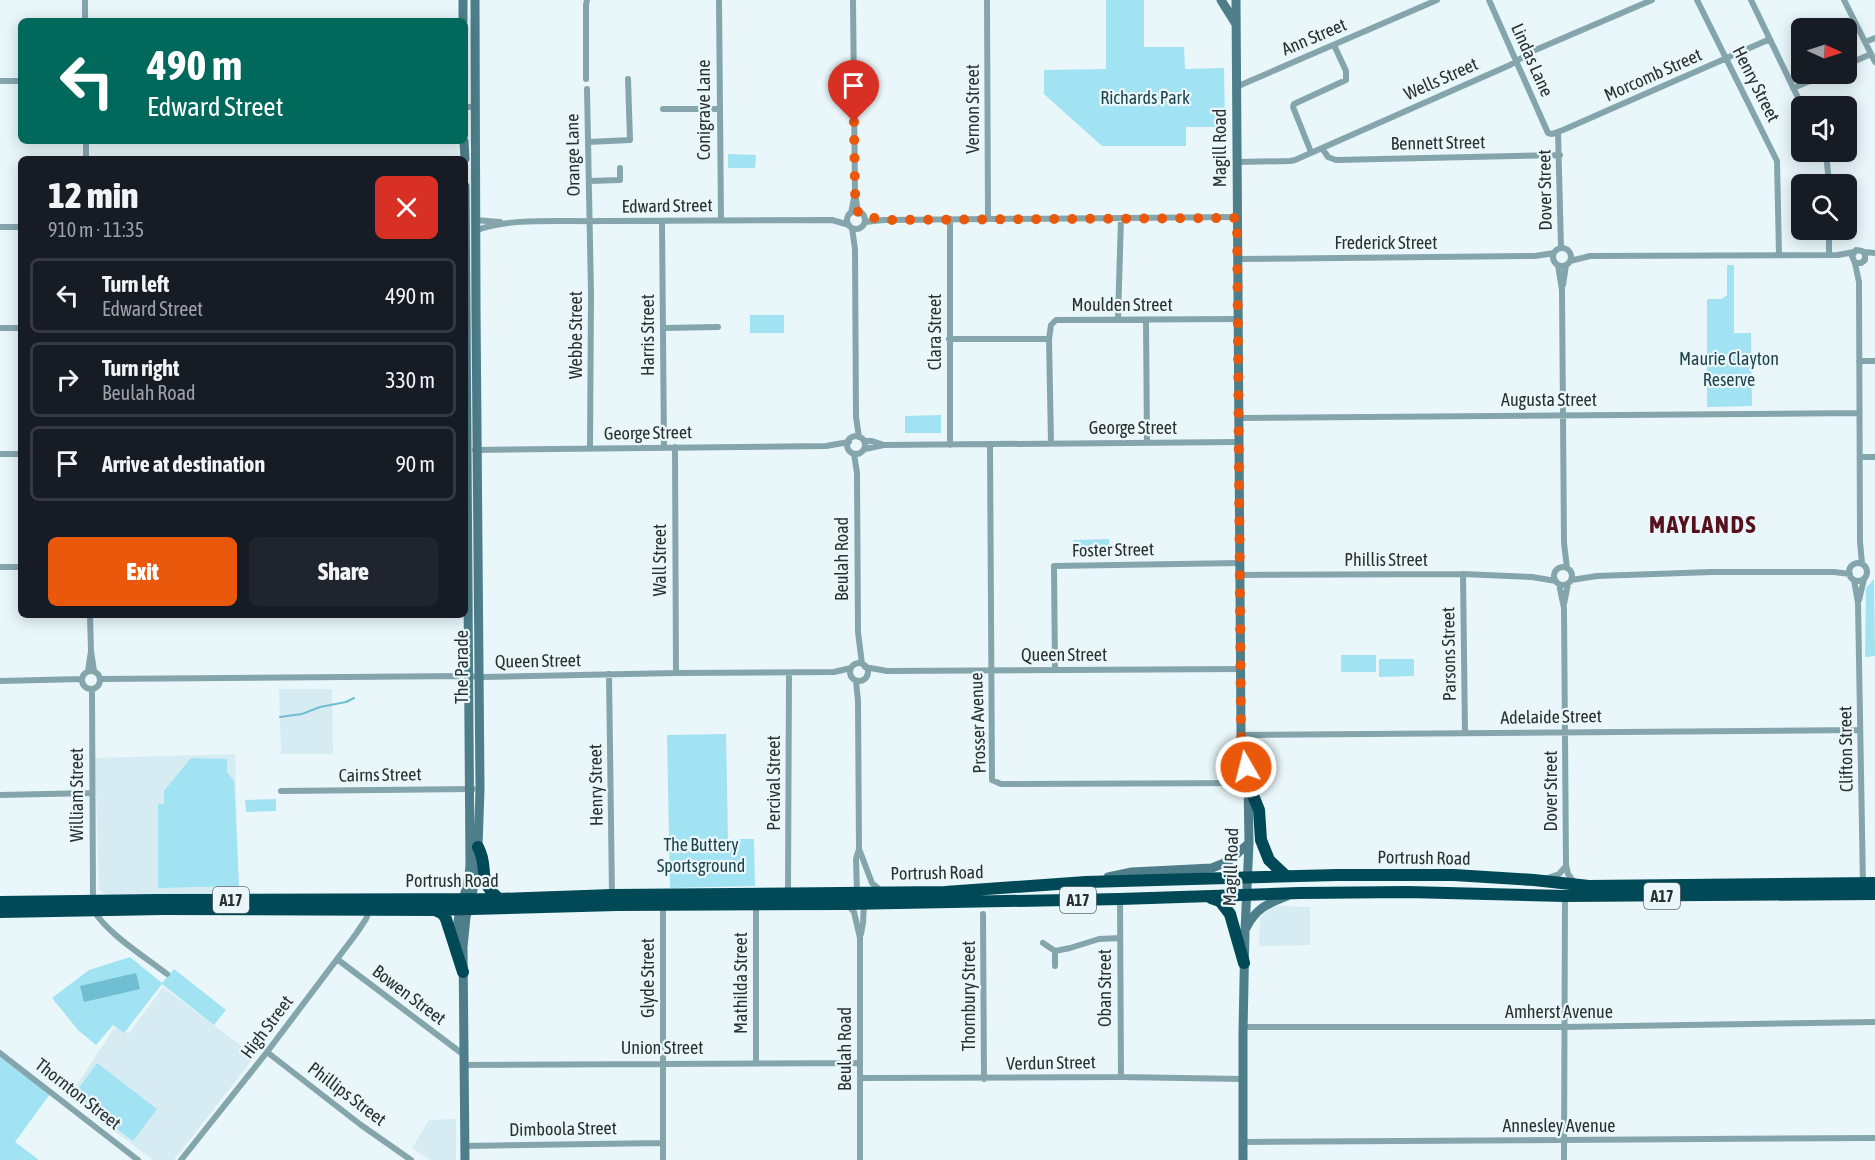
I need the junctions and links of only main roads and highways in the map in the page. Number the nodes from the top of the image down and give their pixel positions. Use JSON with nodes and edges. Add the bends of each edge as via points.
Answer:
{"nodes":[{"id":1,"x":463,"y":0,"type":"edge"},
{"id":2,"x":476,"y":0,"type":"edge"},
{"id":3,"x":1221,"y":0,"type":"edge"},
{"id":4,"x":1236,"y":0,"type":"edge"},
{"id":5,"x":463,"y":18,"type":"edge"},
{"id":6,"x":1236,"y":24,"type":"junction"},
{"id":7,"x":470,"y":107,"type":"edge"},
{"id":8,"x":475,"y":220,"type":"junction"},
{"id":9,"x":468,"y":223,"type":"edge"},
{"id":10,"x":468,"y":506,"type":"edge"},
{"id":11,"x":470,"y":562,"type":"edge"},
{"id":12,"x":474,"y":677,"type":"junction"},
{"id":13,"x":1248,"y":783,"type":"junction"},
{"id":14,"x":474,"y":818,"type":"junction"},
{"id":15,"x":1249,"y":843,"type":"junction"},
{"id":16,"x":478,"y":847,"type":"junction"},
{"id":17,"x":1286,"y":876,"type":"junction"},
{"id":18,"x":1248,"y":877,"type":"junction"},
{"id":19,"x":1504,"y":878,"type":"junction"},
{"id":20,"x":1086,"y":882,"type":"junction"},
{"id":21,"x":1583,"y":885,"type":"junction"},
{"id":22,"x":1869,"y":889,"type":"edge"},
{"id":23,"x":1294,"y":893,"type":"junction"},
{"id":24,"x":1247,"y":894,"type":"junction"},
{"id":25,"x":1566,"y":896,"type":"junction"},
{"id":26,"x":1209,"y":897,"type":"junction"},
{"id":27,"x":860,"y":898,"type":"junction"},
{"id":28,"x":500,"y":899,"type":"junction"},
{"id":29,"x":0,"y":902,"type":"edge"},
{"id":30,"x":370,"y":904,"type":"junction"},
{"id":31,"x":466,"y":904,"type":"junction"},
{"id":32,"x":93,"y":906,"type":"junction"},
{"id":33,"x":434,"y":910,"type":"junction"},
{"id":34,"x":0,"y":912,"type":"edge"},
{"id":35,"x":1245,"y":931,"type":"junction"},
{"id":36,"x":1244,"y":963,"type":"junction"},
{"id":37,"x":463,"y":972,"type":"junction"},
{"id":38,"x":465,"y":1160,"type":"edge"},
{"id":39,"x":1243,"y":1160,"type":"edge"}],
"edges":[{"from":1,"to":5,"type":"main road"},
{"from":2,"to":7,"type":"main road","name":"The Parade"},
{"from":3,"to":6,"type":"main road"},
{"from":4,"to":6,"type":"main road","name":"Magill Road"},
{"from":6,"to":13,"type":"main road","name":"Magill Road","via":[[1241,735]]},
{"from":7,"to":8,"type":"main road","name":"The Parade"},
{"from":8,"to":9,"type":"main road"},
{"from":8,"to":11,"type":"main road","name":"The Parade","via":[[478,450]]},
{"from":10,"to":11,"type":"main road","name":"The Parade"},
{"from":11,"to":12,"type":"main road","name":"The Parade"},
{"from":12,"to":14,"type":"main road","name":"The Parade","via":[[469,789]]},
{"from":12,"to":14,"type":"main road","name":"The Parade","via":[[480,789]]},
{"from":13,"to":15,"type":"main road","name":"Magill Road"},
{"from":13,"to":17,"type":"highway","via":[[1259,810],[1261,840],[1269,860]]},
{"from":14,"to":16,"type":"main road","name":"The Parade"},
{"from":14,"to":31,"type":"main road","name":"The Parade"},
{"from":15,"to":18,"type":"main road","name":"Magill Road"},
{"from":15,"to":20,"type":"main road","via":[[1229,861],[1212,868],[1132,872]]},
{"from":16,"to":28,"type":"highway","via":[[488,888]]},
{"from":16,"to":31,"type":"main road","name":"The Parade","via":[[477,875]]},
{"from":17,"to":18,"type":"highway","name":"Portrush Road","number":"A17"},
{"from":17,"to":19,"type":"highway","name":"Portrush Road","number":"A17","via":[[1418,874]]},
{"from":18,"to":20,"type":"highway","name":"Portrush Road","number":"A17"},
{"from":18,"to":24,"type":"main road","name":"Magill Road"},
{"from":19,"to":21,"type":"highway","name":"Portrush Road","number":"A17"},
{"from":19,"to":25,"type":"highway"},
{"from":20,"to":27,"type":"highway","name":"Portrush Road","number":"A17","via":[[945,892],[884,892]]},
{"from":21,"to":22,"type":"highway","name":"Portrush Road","number":"A17"},
{"from":21,"to":25,"type":"highway"},
{"from":22,"to":25,"type":"highway","name":"Portrush Road","number":"A17"},
{"from":23,"to":24,"type":"highway","name":"Portrush Road","number":"A17"},
{"from":23,"to":25,"type":"highway","name":"Portrush Road","number":"A17"},
{"from":23,"to":35,"type":"main road","via":[[1256,912]]},
{"from":24,"to":26,"type":"highway","name":"Portrush Road","number":"A17"},
{"from":24,"to":35,"type":"main road","name":"Magill Road"},
{"from":26,"to":27,"type":"highway","name":"Portrush Road","number":"A17","via":[[947,902]]},
{"from":26,"to":36,"type":"highway","via":[[1220,901],[1230,914]]},
{"from":27,"to":28,"type":"highway","name":"Portrush Road","number":"A17","via":[[801,898],[790,893]]},
{"from":27,"to":31,"type":"highway","name":"Portrush Road","number":"A17","via":[[845,904]]},
{"from":28,"to":31,"type":"highway","name":"Portrush Road","number":"A17"},
{"from":29,"to":32,"type":"highway","name":"Portrush Road","number":"A17"},
{"from":30,"to":31,"type":"highway","name":"Portrush Road","number":"A17"},
{"from":30,"to":32,"type":"highway","name":"Portrush Road","number":"A17"},
{"from":30,"to":33,"type":"highway","name":"Portrush Road","number":"A17"},
{"from":31,"to":33,"type":"highway","name":"Portrush Road","number":"A17"},
{"from":31,"to":37,"type":"main road","name":"The Parade"},
{"from":32,"to":34,"type":"highway","name":"Portrush Road","number":"A17"},
{"from":33,"to":37,"type":"highway","via":[[446,919]]},
{"from":35,"to":36,"type":"main road","name":"Magill Road"},
{"from":36,"to":39,"type":"main road","name":"Magill Road"},
{"from":37,"to":38,"type":"main road","name":"The Parade"}]}
